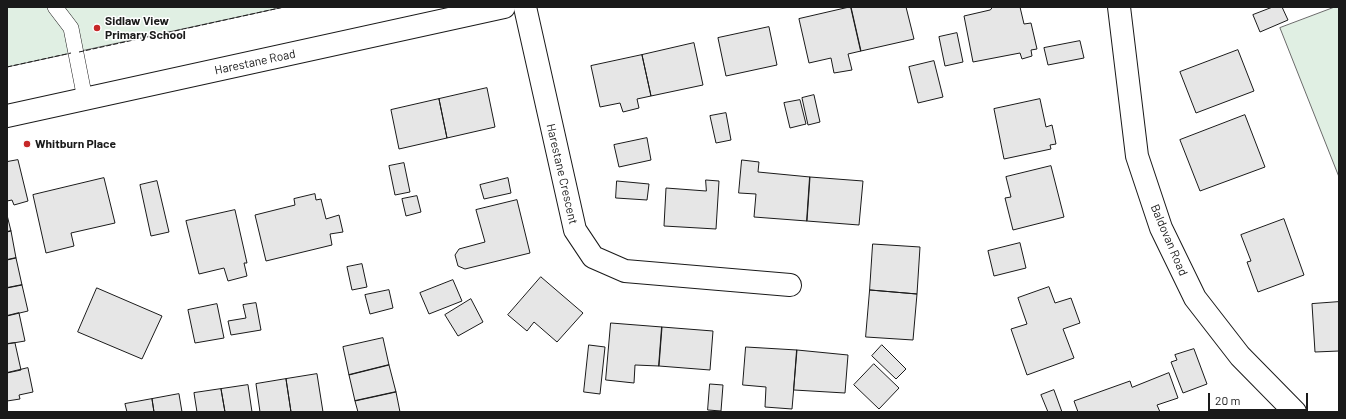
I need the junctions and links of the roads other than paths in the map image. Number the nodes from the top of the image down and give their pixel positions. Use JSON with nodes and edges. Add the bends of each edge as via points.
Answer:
{"nodes":[{"id":1,"x":55,"y":7,"type":"edge"},
{"id":2,"x":504,"y":7,"type":"edge"},
{"id":3,"x":525,"y":7,"type":"edge"},
{"id":4,"x":1119,"y":7,"type":"edge"},
{"id":5,"x":85,"y":99,"type":"junction"},
{"id":6,"x":7,"y":116,"type":"edge"},
{"id":7,"x":790,"y":285,"type":"dead end"},
{"id":8,"x":1295,"y":412,"type":"edge"}],
"edges":[{"from":1,"to":5,"type":"lane","via":[[71,28]]},
{"from":2,"to":5,"type":"street","name":"Harestane Road"},
{"from":3,"to":7,"type":"street","name":"Harestane Crescent","via":[[575,230],[593,257],[625,271]]},
{"from":4,"to":8,"type":"street","name":"Baldovan Road","via":[[1138,156],[1161,228],[1195,298],[1240,356]]},
{"from":5,"to":6,"type":"street","name":"Harestane Road"}]}
